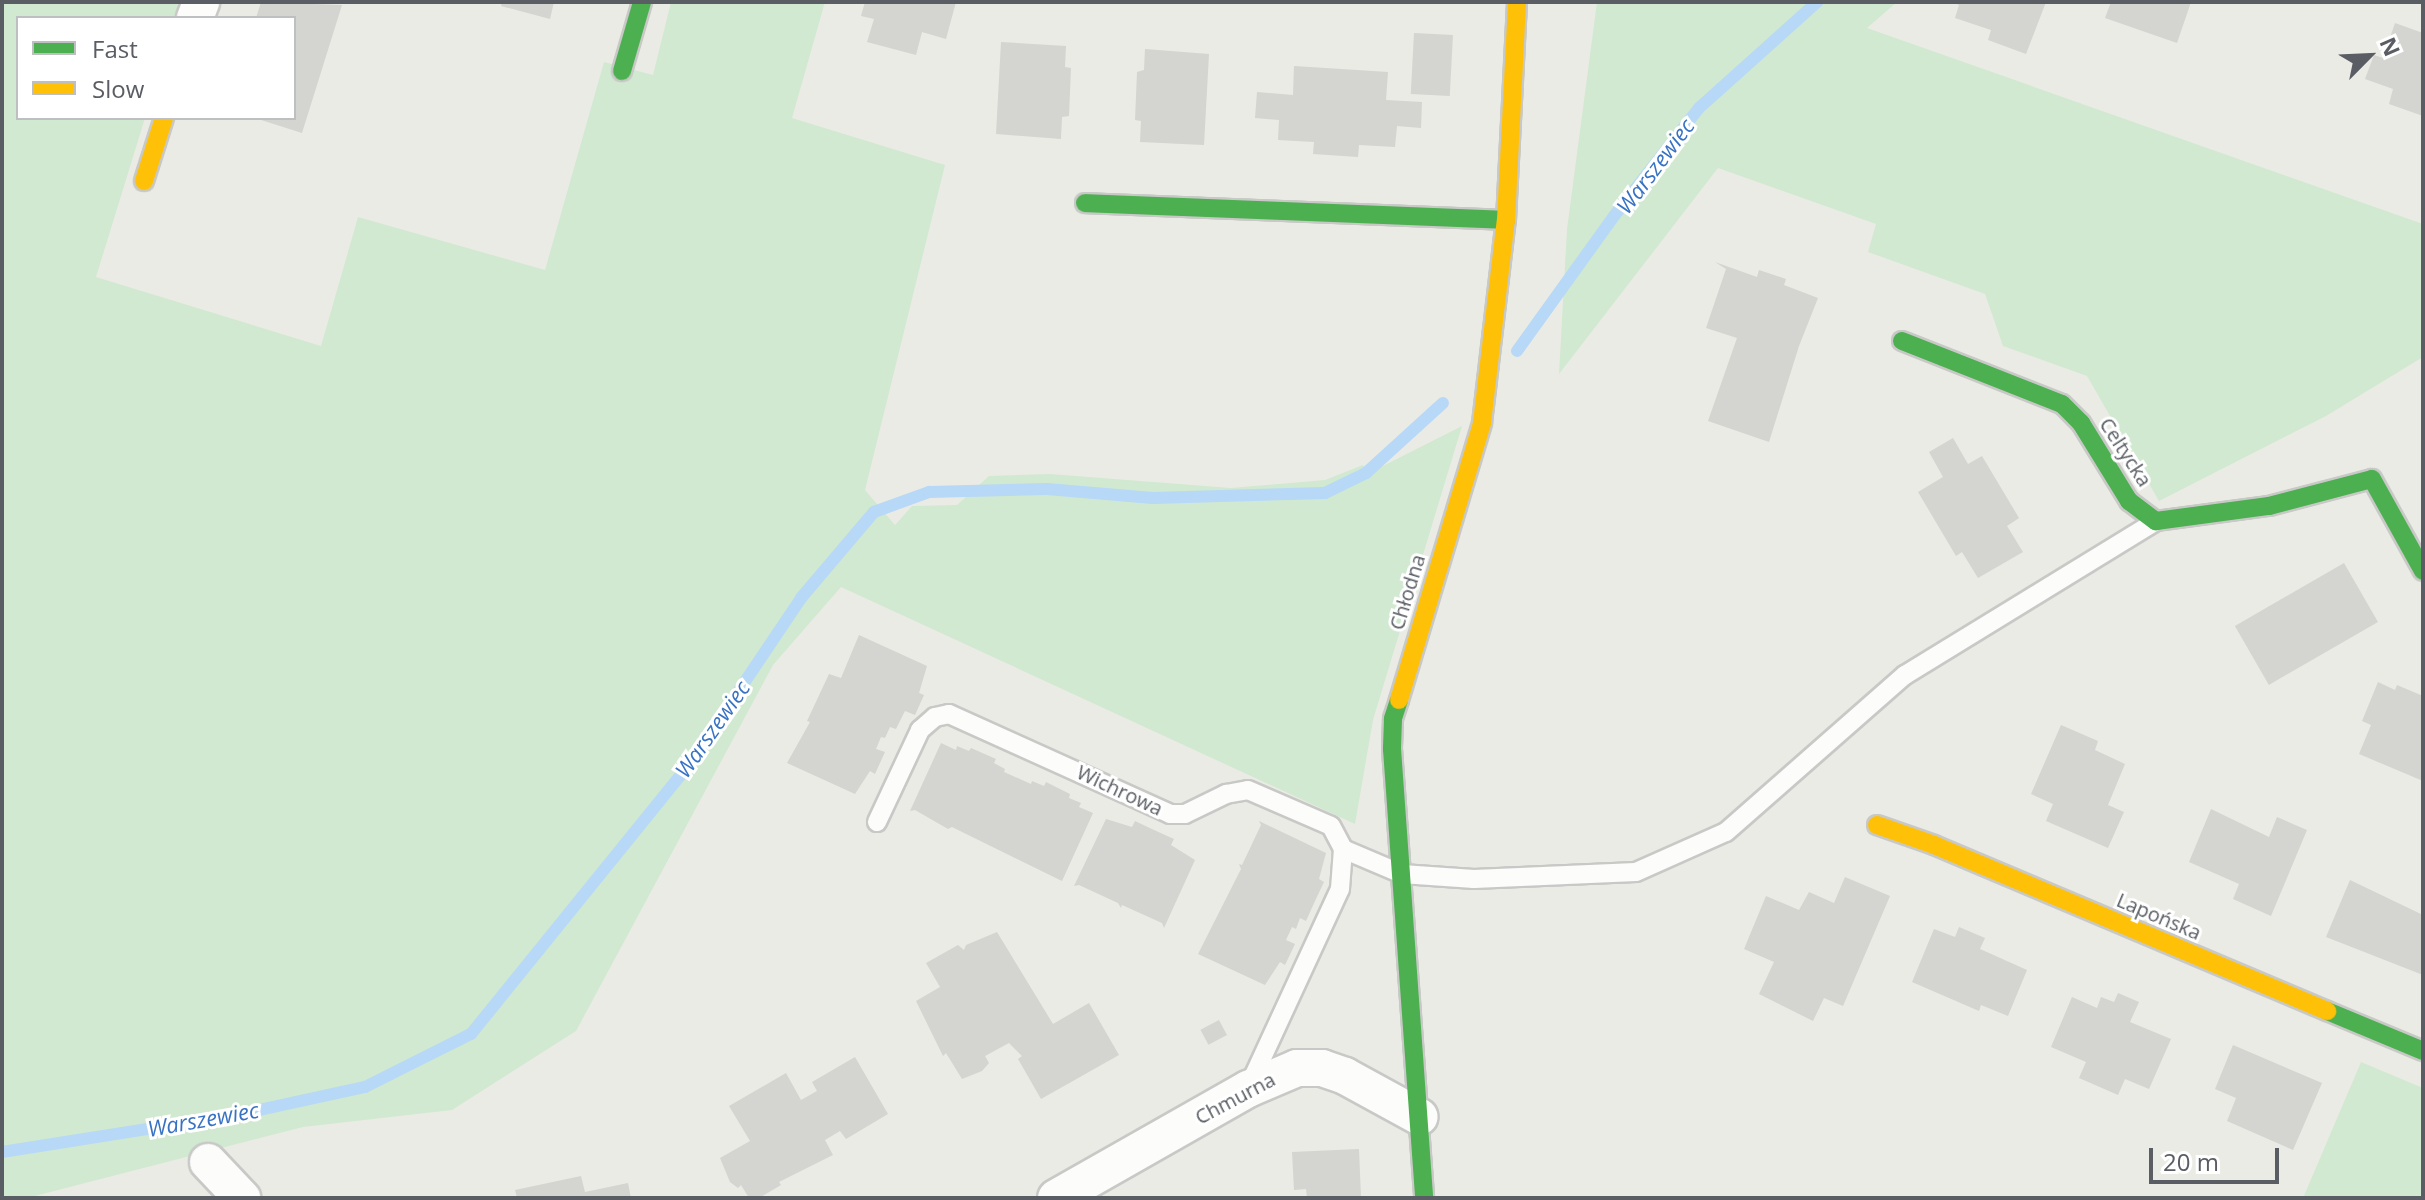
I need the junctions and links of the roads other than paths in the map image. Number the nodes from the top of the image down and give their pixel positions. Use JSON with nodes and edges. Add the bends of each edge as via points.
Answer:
{"nodes":[{"id":1,"x":642,"y":2,"type":"edge"},
{"id":2,"x":1517,"y":2,"type":"edge"},
{"id":3,"x":622,"y":71,"type":"dead end"},
{"id":4,"x":163,"y":120,"type":"edge"},
{"id":5,"x":144,"y":181,"type":"dead end"},
{"id":6,"x":1085,"y":203,"type":"dead end"},
{"id":7,"x":1506,"y":220,"type":"junction"},
{"id":8,"x":1902,"y":341,"type":"dead end"},
{"id":9,"x":2156,"y":521,"type":"junction"},
{"id":10,"x":2423,"y":571,"type":"edge"},
{"id":11,"x":877,"y":822,"type":"dead end"},
{"id":12,"x":1877,"y":825,"type":"dead end"},
{"id":13,"x":1343,"y":849,"type":"junction"},
{"id":14,"x":1402,"y":874,"type":"junction"},
{"id":15,"x":2423,"y":1051,"type":"edge"},
{"id":16,"x":1248,"y":1089,"type":"junction"},
{"id":17,"x":1420,"y":1117,"type":"junction"},
{"id":18,"x":208,"y":1162,"type":"dead end"},
{"id":19,"x":242,"y":1198,"type":"edge"},
{"id":20,"x":1056,"y":1198,"type":"edge"},
{"id":21,"x":1424,"y":1198,"type":"edge"}],
"edges":[{"from":1,"to":3,"type":"street"},
{"from":2,"to":7,"type":"street","name":"Chłodna"},
{"from":4,"to":5,"type":"street"},
{"from":6,"to":7,"type":"street"},
{"from":7,"to":14,"type":"street","name":"Chłodna","via":[[1482,423],[1393,719]]},
{"from":8,"to":9,"type":"street","name":"Celtycka","via":[[2062,404],[2081,423],[2129,501]]},
{"from":9,"to":10,"type":"street","via":[[2269,506],[2372,479]]},
{"from":9,"to":14,"type":"lane","via":[[1905,675],[1726,832],[1636,872],[1474,879]]},
{"from":11,"to":13,"type":"lane","name":"Wichrowa","via":[[920,730],[935,717],[949,714],[1170,814],[1185,814],[1226,794],[1248,790],[1331,826]]},
{"from":12,"to":15,"type":"street","name":"Lapońska"},
{"from":13,"to":14,"type":"lane"},
{"from":13,"to":16,"type":"lane","via":[[1340,889]]},
{"from":14,"to":17,"type":"street","name":"Chłodna"},
{"from":16,"to":17,"type":"street","name":"Chmurna","via":[[1297,1068],[1322,1068]]},
{"from":16,"to":20,"type":"street","name":"Chmurna"},
{"from":17,"to":21,"type":"street","name":"Chłodna"},
{"from":18,"to":19,"type":"street"}]}
